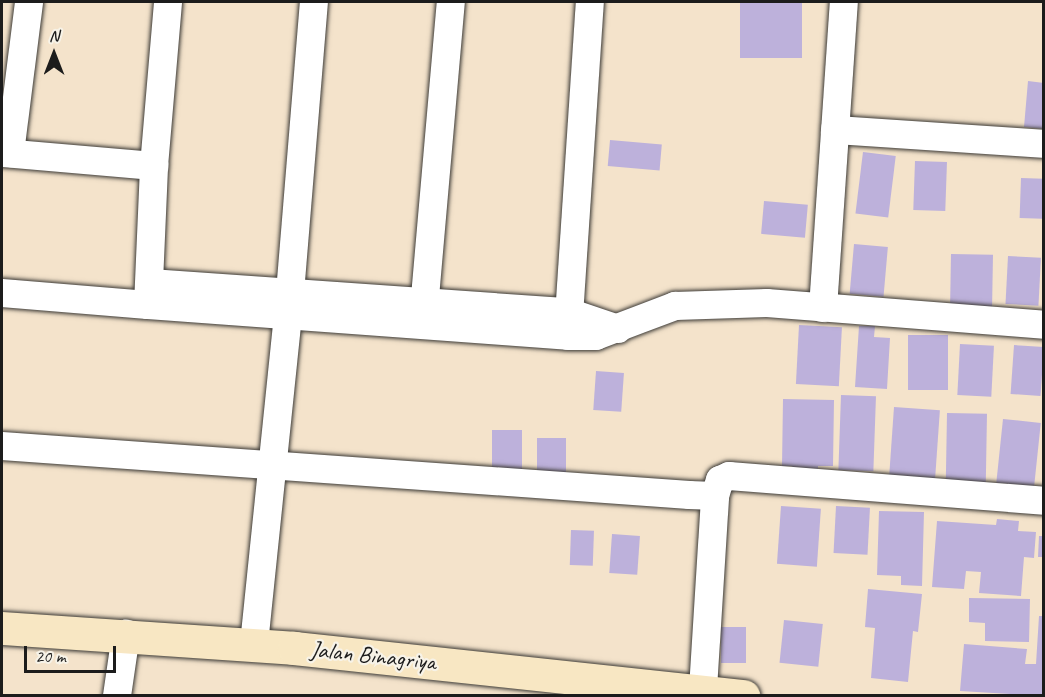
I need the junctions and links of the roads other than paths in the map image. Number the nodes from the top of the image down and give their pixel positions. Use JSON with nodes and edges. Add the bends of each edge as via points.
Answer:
{"nodes":[{"id":1,"x":168,"y":2,"type":"edge"},
{"id":2,"x":314,"y":2,"type":"edge"},
{"id":3,"x":451,"y":2,"type":"edge"},
{"id":4,"x":590,"y":2,"type":"edge"},
{"id":5,"x":844,"y":2,"type":"edge"},
{"id":6,"x":19,"y":14,"type":"edge"},
{"id":7,"x":835,"y":130,"type":"junction"},
{"id":8,"x":1044,"y":144,"type":"edge"},
{"id":9,"x":6,"y":153,"type":"edge"},
{"id":10,"x":154,"y":166,"type":"junction"},
{"id":11,"x":2,"y":293,"type":"edge"},
{"id":12,"x":149,"y":294,"type":"junction"},
{"id":13,"x":288,"y":304,"type":"junction"},
{"id":14,"x":823,"y":308,"type":"junction"},
{"id":15,"x":424,"y":313,"type":"junction"},
{"id":16,"x":568,"y":324,"type":"junction"},
{"id":17,"x":1044,"y":325,"type":"edge"},
{"id":18,"x":2,"y":447,"type":"edge"},
{"id":19,"x":270,"y":465,"type":"junction"},
{"id":20,"x":715,"y":496,"type":"junction"},
{"id":21,"x":1044,"y":501,"type":"edge"},
{"id":22,"x":2,"y":628,"type":"edge"},
{"id":23,"x":126,"y":634,"type":"junction"},
{"id":24,"x":254,"y":644,"type":"junction"},
{"id":25,"x":703,"y":689,"type":"junction"},
{"id":26,"x":117,"y":696,"type":"edge"},
{"id":27,"x":743,"y":696,"type":"edge"}],
"edges":[{"from":1,"to":10,"type":"street"},
{"from":2,"to":13,"type":"street"},
{"from":3,"to":15,"type":"street"},
{"from":4,"to":16,"type":"street"},
{"from":5,"to":7,"type":"street"},
{"from":6,"to":9,"type":"street"},
{"from":7,"to":8,"type":"street"},
{"from":7,"to":14,"type":"street"},
{"from":9,"to":10,"type":"street"},
{"from":10,"to":12,"type":"street"},
{"from":11,"to":12,"type":"street"},
{"from":12,"to":13,"type":"street"},
{"from":13,"to":15,"type":"street"},
{"from":13,"to":19,"type":"street"},
{"from":14,"to":16,"type":"street","via":[[767,303],[675,306],[618,329]]},
{"from":14,"to":17,"type":"street"},
{"from":15,"to":16,"type":"street"},
{"from":18,"to":19,"type":"street"},
{"from":19,"to":20,"type":"street"},
{"from":19,"to":24,"type":"street"},
{"from":20,"to":21,"type":"street","via":[[720,480],[729,476]]},
{"from":20,"to":25,"type":"street"},
{"from":22,"to":23,"type":"street","name":"Jalan Binagriya"},
{"from":23,"to":24,"type":"street","name":"Jalan Binagriya"},
{"from":23,"to":26,"type":"street"},
{"from":24,"to":25,"type":"street","name":"Jalan Binagriya"},
{"from":25,"to":27,"type":"street","name":"Jalan Binagriya"}]}
